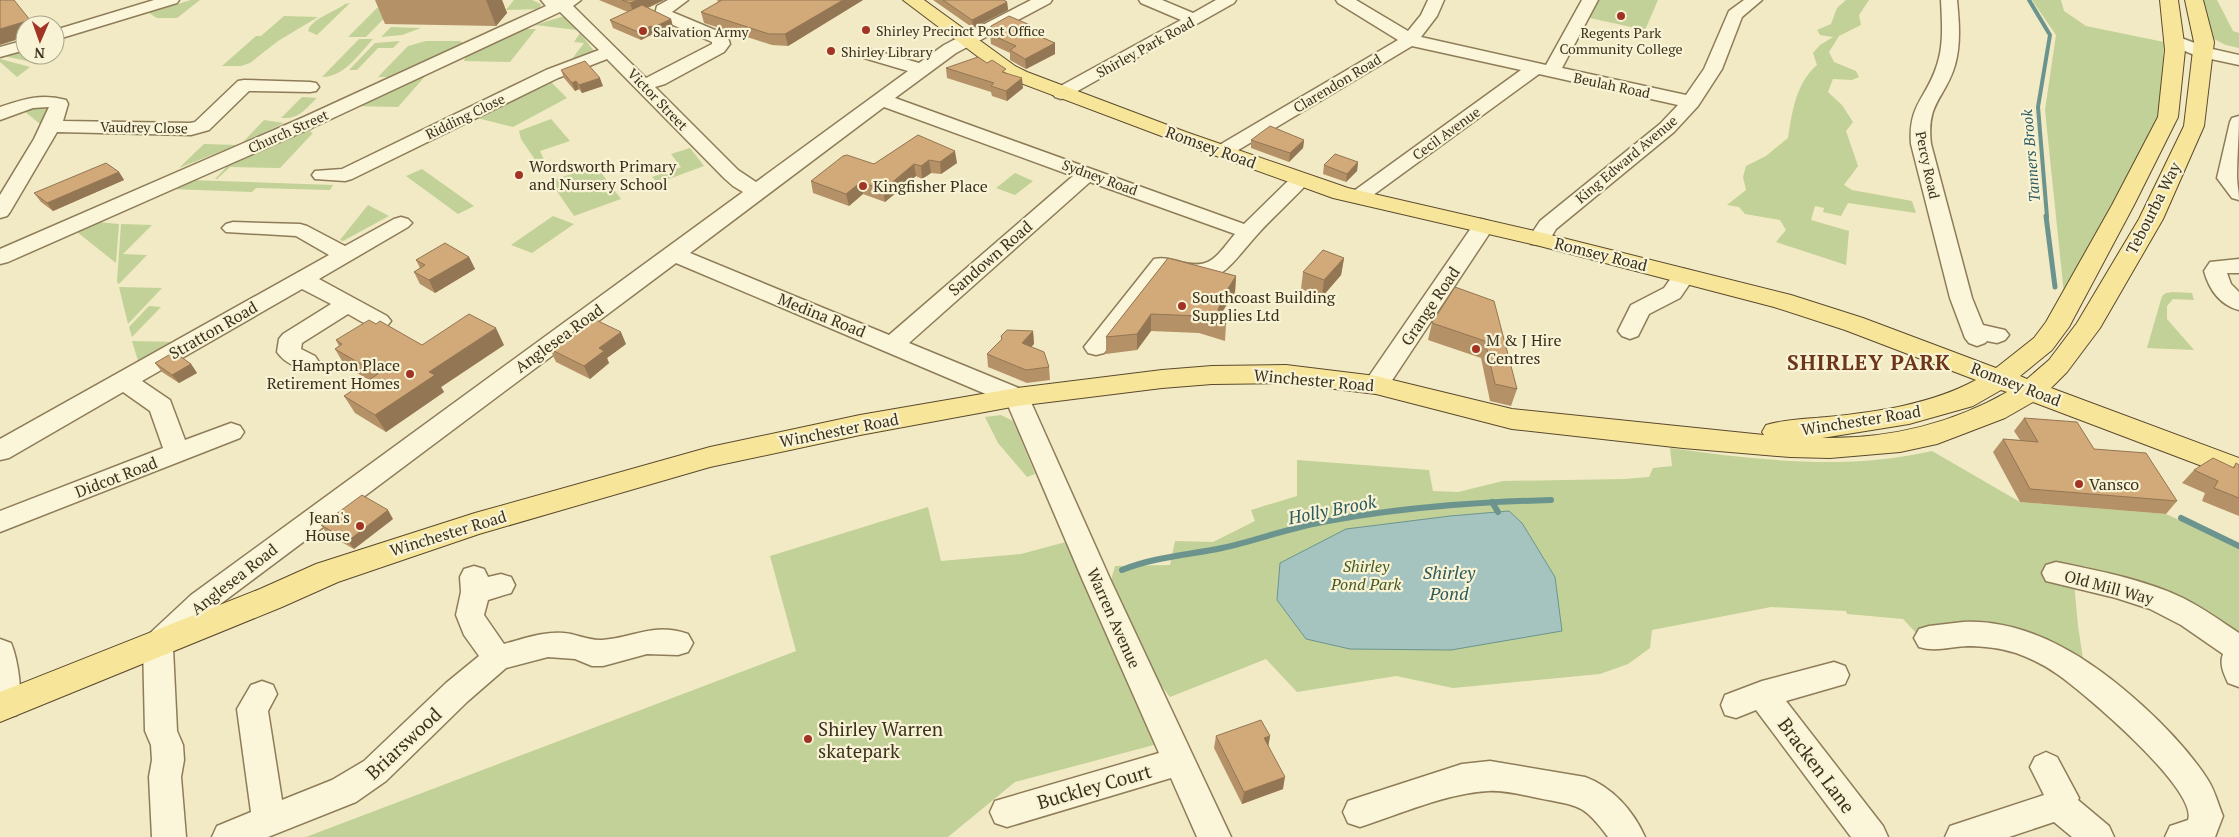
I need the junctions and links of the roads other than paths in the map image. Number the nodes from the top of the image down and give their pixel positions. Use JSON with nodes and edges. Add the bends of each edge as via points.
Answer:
{"nodes":[{"id":1,"x":171,"y":0,"type":"edge"},
{"id":2,"x":680,"y":0,"type":"edge"},
{"id":3,"x":912,"y":0,"type":"edge"},
{"id":4,"x":1044,"y":0,"type":"edge"},
{"id":5,"x":1147,"y":0,"type":"edge"},
{"id":6,"x":1228,"y":0,"type":"edge"},
{"id":7,"x":1344,"y":0,"type":"edge"},
{"id":8,"x":1436,"y":0,"type":"edge"},
{"id":9,"x":1590,"y":0,"type":"edge"},
{"id":10,"x":1754,"y":0,"type":"edge"},
{"id":11,"x":1949,"y":0,"type":"edge"},
{"id":12,"x":2169,"y":0,"type":"edge"},
{"id":13,"x":2194,"y":0,"type":"edge"},
{"id":14,"x":554,"y":5,"type":"edge"},
{"id":15,"x":1194,"y":20,"type":"junction"},
{"id":16,"x":65,"y":32,"type":"edge"},
{"id":17,"x":966,"y":40,"type":"junction"},
{"id":18,"x":1410,"y":40,"type":"junction"},
{"id":19,"x":2176,"y":41,"type":"junction"},
{"id":20,"x":15,"y":47,"type":"edge"},
{"id":21,"x":2203,"y":47,"type":"junction"},
{"id":22,"x":2239,"y":50,"type":"edge"},
{"id":23,"x":0,"y":52,"type":"edge"},
{"id":24,"x":609,"y":52,"type":"junction"},
{"id":25,"x":870,"y":54,"type":"dead end"},
{"id":26,"x":2239,"y":60,"type":"edge"},
{"id":27,"x":895,"y":61,"type":"junction"},
{"id":28,"x":923,"y":70,"type":"junction"},
{"id":29,"x":1543,"y":70,"type":"junction"},
{"id":30,"x":876,"y":75,"type":"dead end"},
{"id":31,"x":644,"y":84,"type":"junction"},
{"id":32,"x":310,"y":87,"type":"dead end"},
{"id":33,"x":1061,"y":93,"type":"junction"},
{"id":34,"x":882,"y":100,"type":"junction"},
{"id":35,"x":1691,"y":102,"type":"junction"},
{"id":36,"x":0,"y":114,"type":"edge"},
{"id":37,"x":2239,"y":122,"type":"edge"},
{"id":38,"x":51,"y":126,"type":"junction"},
{"id":39,"x":1223,"y":151,"type":"junction"},
{"id":40,"x":1088,"y":172,"type":"junction"},
{"id":41,"x":322,"y":175,"type":"dead end"},
{"id":42,"x":1300,"y":180,"type":"junction"},
{"id":43,"x":758,"y":191,"type":"junction"},
{"id":44,"x":2239,"y":194,"type":"edge"},
{"id":45,"x":1358,"y":197,"type":"junction"},
{"id":46,"x":0,"y":212,"type":"edge"},
{"id":47,"x":401,"y":223,"type":"dead end"},
{"id":48,"x":1481,"y":224,"type":"junction"},
{"id":49,"x":233,"y":228,"type":"dead end"},
{"id":50,"x":1248,"y":232,"type":"junction"},
{"id":51,"x":1539,"y":238,"type":"junction"},
{"id":52,"x":344,"y":254,"type":"junction"},
{"id":53,"x":674,"y":254,"type":"junction"},
{"id":54,"x":0,"y":257,"type":"edge"},
{"id":55,"x":2239,"y":266,"type":"edge"},
{"id":56,"x":1684,"y":276,"type":"junction"},
{"id":57,"x":302,"y":279,"type":"junction"},
{"id":58,"x":2239,"y":303,"type":"edge"},
{"id":59,"x":348,"y":304,"type":"junction"},
{"id":60,"x":379,"y":321,"type":"edge"},
{"id":61,"x":1630,"y":331,"type":"dead end"},
{"id":62,"x":1983,"y":335,"type":"dead end"},
{"id":63,"x":893,"y":344,"type":"junction"},
{"id":64,"x":1096,"y":348,"type":"dead end"},
{"id":65,"x":307,"y":362,"type":"dead end"},
{"id":66,"x":970,"y":376,"type":"junction"},
{"id":67,"x":2001,"y":378,"type":"junction"},
{"id":68,"x":125,"y":381,"type":"junction"},
{"id":69,"x":1379,"y":381,"type":"junction"},
{"id":70,"x":2032,"y":390,"type":"junction"},
{"id":71,"x":1017,"y":397,"type":"junction"},
{"id":72,"x":960,"y":407,"type":"junction"},
{"id":73,"x":231,"y":432,"type":"dead end"},
{"id":74,"x":1715,"y":440,"type":"junction"},
{"id":75,"x":0,"y":451,"type":"edge"},
{"id":76,"x":176,"y":453,"type":"junction"},
{"id":77,"x":2239,"y":469,"type":"edge"},
{"id":78,"x":0,"y":522,"type":"edge"},
{"id":79,"x":2056,"y":573,"type":"dead end"},
{"id":80,"x":484,"y":584,"type":"dead end"},
{"id":81,"x":1929,"y":638,"type":"dead end"},
{"id":82,"x":678,"y":643,"type":"dead end"},
{"id":83,"x":158,"y":644,"type":"junction"},
{"id":84,"x":2239,"y":649,"type":"edge"},
{"id":85,"x":0,"y":652,"type":"edge"},
{"id":86,"x":497,"y":658,"type":"junction"},
{"id":87,"x":2239,"y":674,"type":"edge"},
{"id":88,"x":1834,"y":675,"type":"dead end"},
{"id":89,"x":262,"y":694,"type":"dead end"},
{"id":90,"x":3,"y":706,"type":"edge"},
{"id":91,"x":1180,"y":761,"type":"junction"},
{"id":92,"x":2046,"y":768,"type":"dead end"},
{"id":93,"x":2059,"y":805,"type":"junction"},
{"id":94,"x":1007,"y":812,"type":"dead end"},
{"id":95,"x":1360,"y":812,"type":"dead end"},
{"id":96,"x":268,"y":820,"type":"junction"},
{"id":97,"x":169,"y":837,"type":"edge"},
{"id":98,"x":229,"y":837,"type":"edge"},
{"id":99,"x":1214,"y":837,"type":"edge"},
{"id":100,"x":1628,"y":837,"type":"edge"},
{"id":101,"x":1871,"y":837,"type":"edge"},
{"id":102,"x":1962,"y":837,"type":"edge"},
{"id":103,"x":2097,"y":837,"type":"edge"},
{"id":104,"x":2182,"y":837,"type":"edge"}],
"edges":[{"from":1,"to":16,"type":"street"},
{"from":2,"to":31,"type":"street","via":[[666,7],[663,14],[721,39],[721,44],[670,74]]},
{"from":3,"to":17,"type":"main road","name":"Romsey Road"},
{"from":4,"to":17,"type":"street","name":"Anglesea Road"},
{"from":5,"to":15,"type":"street"},
{"from":6,"to":15,"type":"street","name":"Shirley Park Road"},
{"from":7,"to":18,"type":"street","name":"Beulah Road"},
{"from":8,"to":18,"type":"street","name":"Clarendon Road","via":[[1429,16]]},
{"from":9,"to":29,"type":"street"},
{"from":10,"to":35,"type":"street","name":"King Edward Avenue","via":[[1735,15],[1713,69]]},
{"from":11,"to":62,"type":"street","name":"Percy Road","via":[[1947,60],[1921,113],[1919,128],[1961,298]]},
{"from":12,"to":19,"type":"main road","name":"Tebourba Way"},
{"from":13,"to":21,"type":"main road","name":"Tebourba Way"},
{"from":14,"to":24,"type":"street","name":"Victor Street","via":[[570,10]]},
{"from":14,"to":54,"type":"street","name":"Church Street","via":[[528,22],[293,129]]},
{"from":15,"to":33,"type":"street","name":"Shirley Park Road"},
{"from":17,"to":28,"type":"street","name":"Anglesea Road"},
{"from":17,"to":33,"type":"main road","name":"Romsey Road","via":[[1008,70]]},
{"from":18,"to":29,"type":"street","name":"Beulah Road"},
{"from":18,"to":39,"type":"street","name":"Clarendon Road"},
{"from":19,"to":21,"type":"street"},
{"from":19,"to":67,"type":"main road","name":"Tebourba Way","via":[[2168,117],[2123,205],[2056,327],[2043,344]]},
{"from":20,"to":23,"type":"street"},
{"from":21,"to":22,"type":"street"},
{"from":21,"to":26,"type":"street"},
{"from":21,"to":70,"type":"main road","name":"Tebourba Way","via":[[2194,126],[2151,219],[2075,345]]},
{"from":24,"to":31,"type":"street","name":"Victor Street"},
{"from":24,"to":41,"type":"street","name":"Ridding Close","via":[[552,74],[345,175]]},
{"from":25,"to":27,"type":"street"},
{"from":27,"to":28,"type":"street"},
{"from":27,"to":30,"type":"street"},
{"from":28,"to":34,"type":"street","name":"Anglesea Road"},
{"from":29,"to":35,"type":"street","name":"Beulah Road"},
{"from":29,"to":45,"type":"street","name":"Cecil Avenue"},
{"from":31,"to":43,"type":"street","name":"Victor Street","via":[[740,182]]},
{"from":32,"to":38,"type":"street","name":"Vaudrey Close","via":[[244,85],[202,126],[192,129]]},
{"from":33,"to":39,"type":"main road","name":"Romsey Road"},
{"from":34,"to":40,"type":"street","name":"Sydney Road"},
{"from":34,"to":43,"type":"street","name":"Anglesea Road"},
{"from":35,"to":51,"type":"street","name":"King Edward Avenue","via":[[1667,128],[1547,225]]},
{"from":36,"to":38,"type":"street","via":[[30,103],[52,101],[59,104],[60,109]]},
{"from":37,"to":44,"type":"street","via":[[2227,178]]},
{"from":38,"to":46,"type":"street"},
{"from":39,"to":42,"type":"main road","name":"Romsey Road"},
{"from":40,"to":50,"type":"street","name":"Sydney Road"},
{"from":40,"to":63,"type":"street","name":"Sandown Road"},
{"from":42,"to":45,"type":"main road","name":"Romsey Road"},
{"from":42,"to":50,"type":"street"},
{"from":43,"to":53,"type":"street","name":"Anglesea Road"},
{"from":45,"to":48,"type":"main road","name":"Romsey Road"},
{"from":47,"to":52,"type":"street","name":"Stratton Road"},
{"from":48,"to":51,"type":"main road","name":"Romsey Road"},
{"from":48,"to":69,"type":"street","name":"Grange Road","via":[[1480,231]]},
{"from":49,"to":52,"type":"street","via":[[300,230]]},
{"from":50,"to":64,"type":"street","via":[[1218,269],[1202,274],[1162,264]]},
{"from":51,"to":56,"type":"main road","name":"Romsey Road"},
{"from":52,"to":57,"type":"street","name":"Stratton Road"},
{"from":53,"to":63,"type":"street","name":"Medina Road"},
{"from":53,"to":83,"type":"street","name":"Anglesea Road","via":[[214,591]]},
{"from":55,"to":58,"type":"street","via":[[2218,267],[2215,271],[2221,288]]},
{"from":56,"to":61,"type":"street","via":[[1672,292],[1639,310]]},
{"from":56,"to":67,"type":"main road","name":"Romsey Road","via":[[1782,301],[1854,324]]},
{"from":57,"to":59,"type":"street"},
{"from":57,"to":68,"type":"street","name":"Stratton Road"},
{"from":59,"to":60,"type":"street"},
{"from":59,"to":65,"type":"street","via":[[291,339],[290,352]]},
{"from":63,"to":66,"type":"street","name":"Medina Road"},
{"from":66,"to":71,"type":"street","name":"Medina Road"},
{"from":66,"to":72,"type":"street","via":[[968,395]]},
{"from":67,"to":70,"type":"main road","name":"Romsey Road"},
{"from":67,"to":74,"type":"main road","name":"Winchester Road","via":[[1963,399],[1909,414]]},
{"from":68,"to":75,"type":"street","name":"Stratton Road"},
{"from":68,"to":76,"type":"street","via":[[161,406]]},
{"from":69,"to":71,"type":"main road","name":"Winchester Road","via":[[1286,374],[1212,375]]},
{"from":69,"to":74,"type":"main road","name":"Winchester Road","via":[[1512,419]]},
{"from":70,"to":74,"type":"main road","name":"Winchester Road","via":[[1967,424],[1900,442],[1800,448]]},
{"from":70,"to":77,"type":"main road","name":"Romsey Road"},
{"from":71,"to":72,"type":"main road","name":"Winchester Road"},
{"from":71,"to":91,"type":"street","name":"Warren Avenue"},
{"from":72,"to":83,"type":"main road","name":"Winchester Road","via":[[710,457],[475,524],[327,573]]},
{"from":73,"to":76,"type":"street","name":"Didcot Road"},
{"from":76,"to":78,"type":"street","name":"Didcot Road"},
{"from":79,"to":84,"type":"street","name":"Old Mill Way","via":[[2154,598],[2182,611]]},
{"from":80,"to":86,"type":"street","via":[[470,614],[474,626]]},
{"from":81,"to":104,"type":"street","via":[[1975,634],[2008,638],[2052,655],[2110,696],[2154,734],[2199,789],[2209,812],[2207,825],[2199,834]]},
{"from":82,"to":86,"type":"street","name":"Briarswood","via":[[647,642],[603,653],[548,645]]},
{"from":83,"to":90,"type":"main road","name":"Winchester Road"},
{"from":83,"to":97,"type":"street","via":[[161,732],[167,745],[168,760],[165,777]]},
{"from":84,"to":87,"type":"street","name":"Old Mill Way","via":[[2236,659]]},
{"from":85,"to":90,"type":"street"},
{"from":86,"to":96,"type":"street","name":"Briarswood","via":[[361,781],[344,791]]},
{"from":88,"to":101,"type":"street","name":"Bracken Lane","via":[[1749,699]]},
{"from":89,"to":96,"type":"street","via":[[252,709]]},
{"from":91,"to":94,"type":"street","name":"Buckley Court"},
{"from":91,"to":99,"type":"street","name":"Warren Avenue"},
{"from":92,"to":93,"type":"street","via":[[2063,798]]},
{"from":93,"to":102,"type":"street"},
{"from":93,"to":103,"type":"street"},
{"from":95,"to":100,"type":"street","via":[[1462,779],[1505,777],[1585,792],[1604,805]]},
{"from":96,"to":98,"type":"street","name":"Briarswood"}]}
